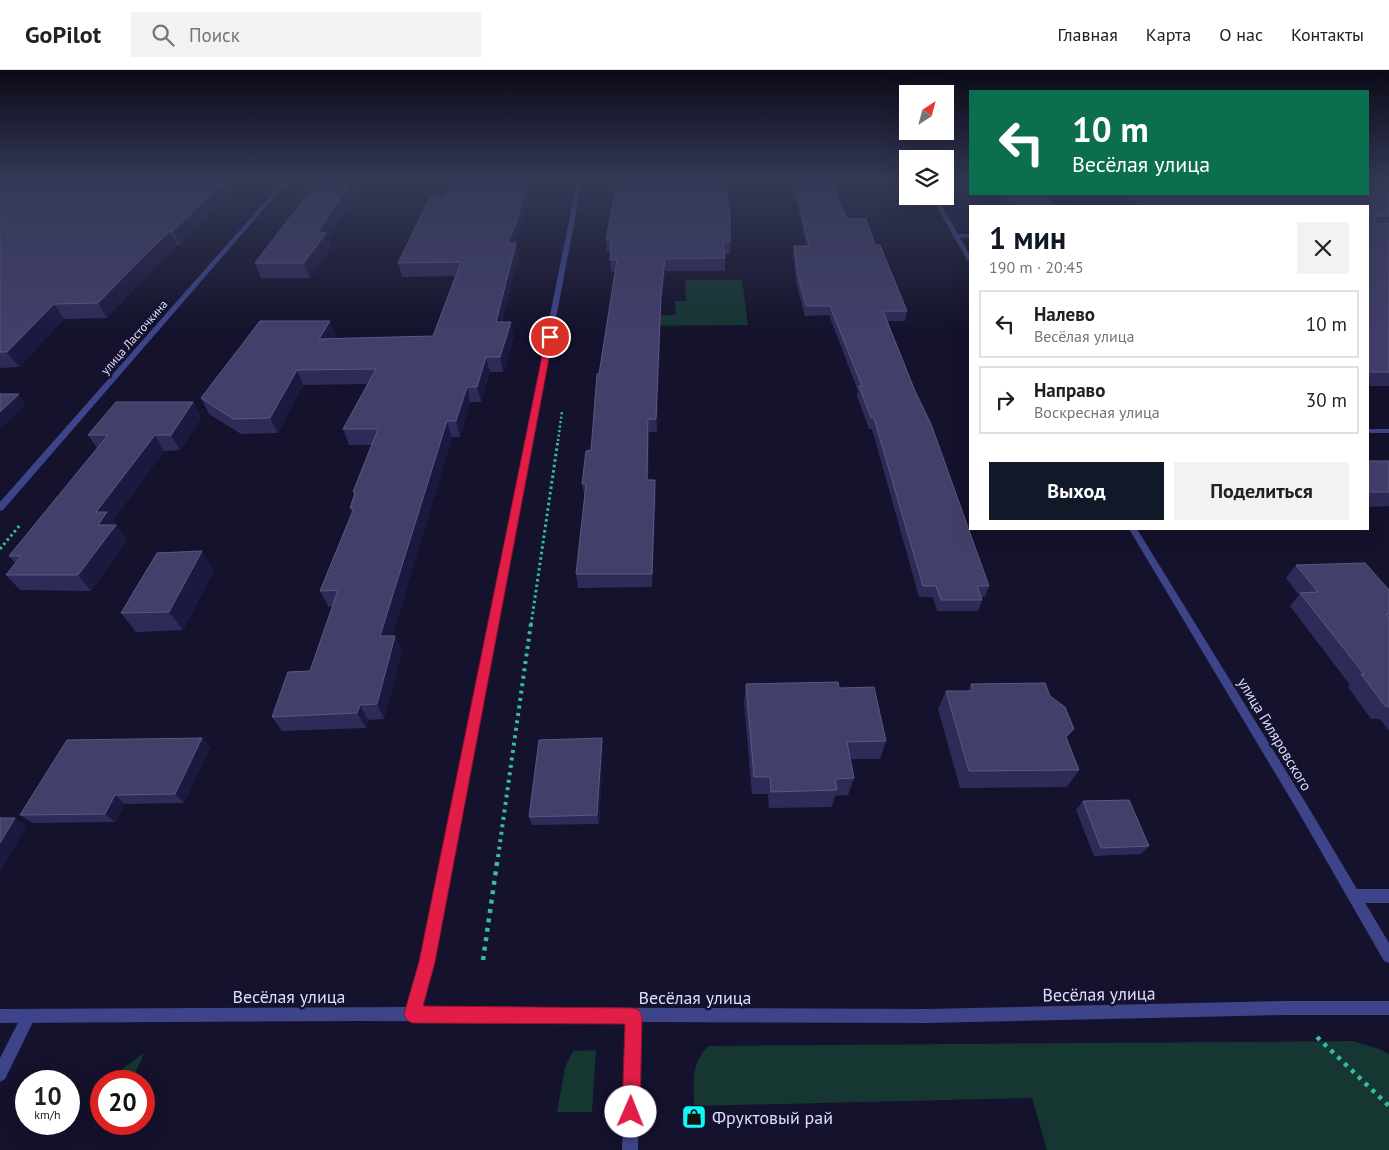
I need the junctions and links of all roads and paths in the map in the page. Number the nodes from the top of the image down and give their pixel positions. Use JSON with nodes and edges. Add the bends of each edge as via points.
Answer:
{"nodes":[{"id":1,"x":242,"y":231,"type":"edge"},
{"id":2,"x":570,"y":231,"type":"edge"},
{"id":3,"x":953,"y":231,"type":"edge"},
{"id":4,"x":956,"y":236,"type":"junction"},
{"id":5,"x":969,"y":236,"type":"edge"},
{"id":6,"x":969,"y":258,"type":"edge"},
{"id":7,"x":563,"y":408,"type":"dead end"},
{"id":8,"x":1369,"y":431,"type":"edge"},
{"id":9,"x":1389,"y":431,"type":"edge"},
{"id":10,"x":0,"y":508,"type":"edge"},
{"id":11,"x":1134,"y":530,"type":"edge"},
{"id":12,"x":1355,"y":896,"type":"junction"},
{"id":13,"x":1389,"y":896,"type":"edge"},
{"id":14,"x":1389,"y":956,"type":"edge"},
{"id":15,"x":483,"y":960,"type":"dead end"},
{"id":16,"x":1286,"y":1008,"type":"junction"},
{"id":17,"x":1389,"y":1008,"type":"edge"},
{"id":18,"x":412,"y":1014,"type":"junction"},
{"id":19,"x":0,"y":1016,"type":"edge"},
{"id":20,"x":29,"y":1016,"type":"junction"},
{"id":21,"x":633,"y":1016,"type":"junction"},
{"id":22,"x":0,"y":1074,"type":"edge"},
{"id":23,"x":1389,"y":1106,"type":"edge"},
{"id":24,"x":630,"y":1150,"type":"edge"}],
"edges":[{"from":1,"to":10,"type":"street","name":"улица Ласточкина"},
{"from":2,"to":18,"type":"street","via":[[429,952]]},
{"from":3,"to":4,"type":"street"},
{"from":4,"to":5,"type":"street"},
{"from":4,"to":6,"type":"street"},
{"from":7,"to":15,"type":"path"},
{"from":8,"to":9,"type":"street"},
{"from":11,"to":12,"type":"street","name":"улица Гиляровского"},
{"from":12,"to":13,"type":"street"},
{"from":12,"to":14,"type":"street","name":"улица Гиляровского"},
{"from":16,"to":17,"type":"street","name":"Весёлая улица"},
{"from":16,"to":21,"type":"street","name":"Весёлая улица","via":[[926,1016]]},
{"from":16,"to":23,"type":"path"},
{"from":18,"to":20,"type":"street","name":"Весёлая улица"},
{"from":18,"to":21,"type":"street","name":"Весёлая улица"},
{"from":19,"to":20,"type":"street","name":"Весёлая улица"},
{"from":20,"to":22,"type":"street"},
{"from":21,"to":24,"type":"street"}]}
